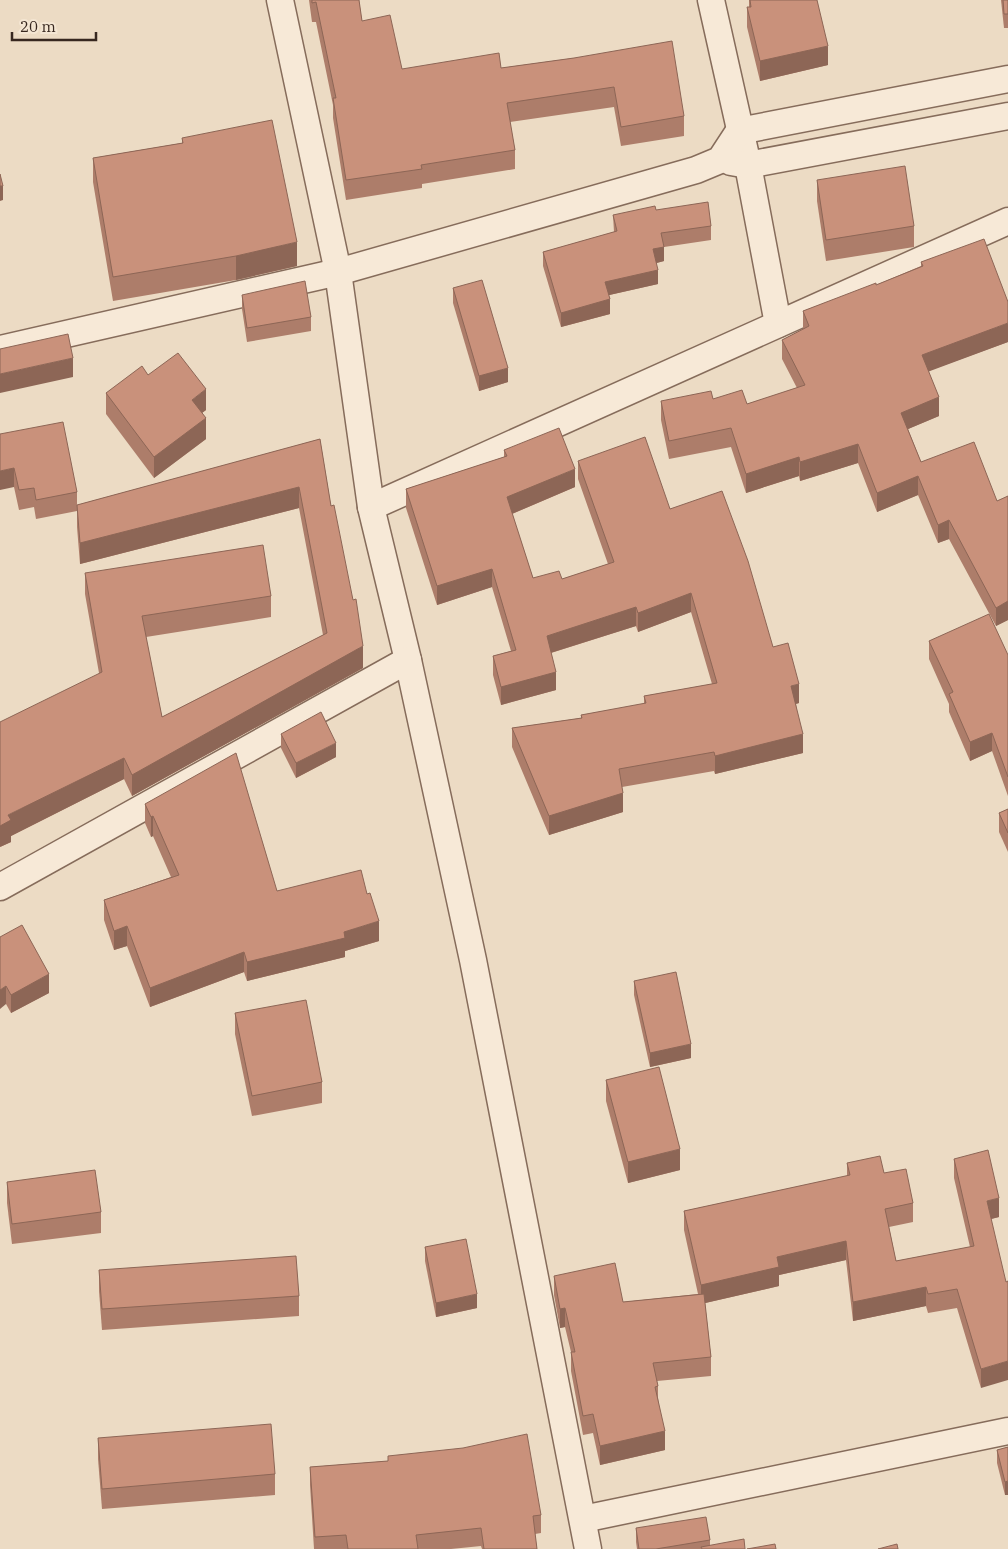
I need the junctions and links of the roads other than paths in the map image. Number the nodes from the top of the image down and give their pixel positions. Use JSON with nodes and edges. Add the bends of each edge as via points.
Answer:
{"nodes":[{"id":1,"x":280,"y":0,"type":"edge"},
{"id":2,"x":711,"y":0,"type":"edge"},
{"id":3,"x":1008,"y":79,"type":"edge"},
{"id":4,"x":1008,"y":116,"type":"edge"},
{"id":5,"x":740,"y":131,"type":"junction"},
{"id":6,"x":720,"y":160,"type":"junction"},
{"id":7,"x":748,"y":165,"type":"junction"},
{"id":8,"x":1008,"y":221,"type":"edge"},
{"id":9,"x":338,"y":272,"type":"junction"},
{"id":10,"x":778,"y":324,"type":"junction"},
{"id":11,"x":0,"y":349,"type":"edge"},
{"id":12,"x":371,"y":507,"type":"junction"},
{"id":13,"x":408,"y":660,"type":"junction"},
{"id":14,"x":0,"y":886,"type":"edge"},
{"id":15,"x":1008,"y":1431,"type":"edge"},
{"id":16,"x":583,"y":1519,"type":"junction"},
{"id":17,"x":588,"y":1549,"type":"edge"}],
"edges":[{"from":1,"to":9,"type":"street"},
{"from":2,"to":5,"type":"street"},
{"from":3,"to":5,"type":"street"},
{"from":4,"to":7,"type":"street"},
{"from":5,"to":6,"type":"street"},
{"from":5,"to":7,"type":"street"},
{"from":6,"to":7,"type":"street"},
{"from":6,"to":9,"type":"street","via":[[696,170]]},
{"from":7,"to":10,"type":"street"},
{"from":8,"to":10,"type":"street"},
{"from":9,"to":11,"type":"street"},
{"from":9,"to":12,"type":"street"},
{"from":10,"to":12,"type":"street"},
{"from":12,"to":13,"type":"street"},
{"from":13,"to":14,"type":"street"},
{"from":13,"to":16,"type":"street","via":[[474,960]]},
{"from":15,"to":16,"type":"street"},
{"from":16,"to":17,"type":"street"}]}
